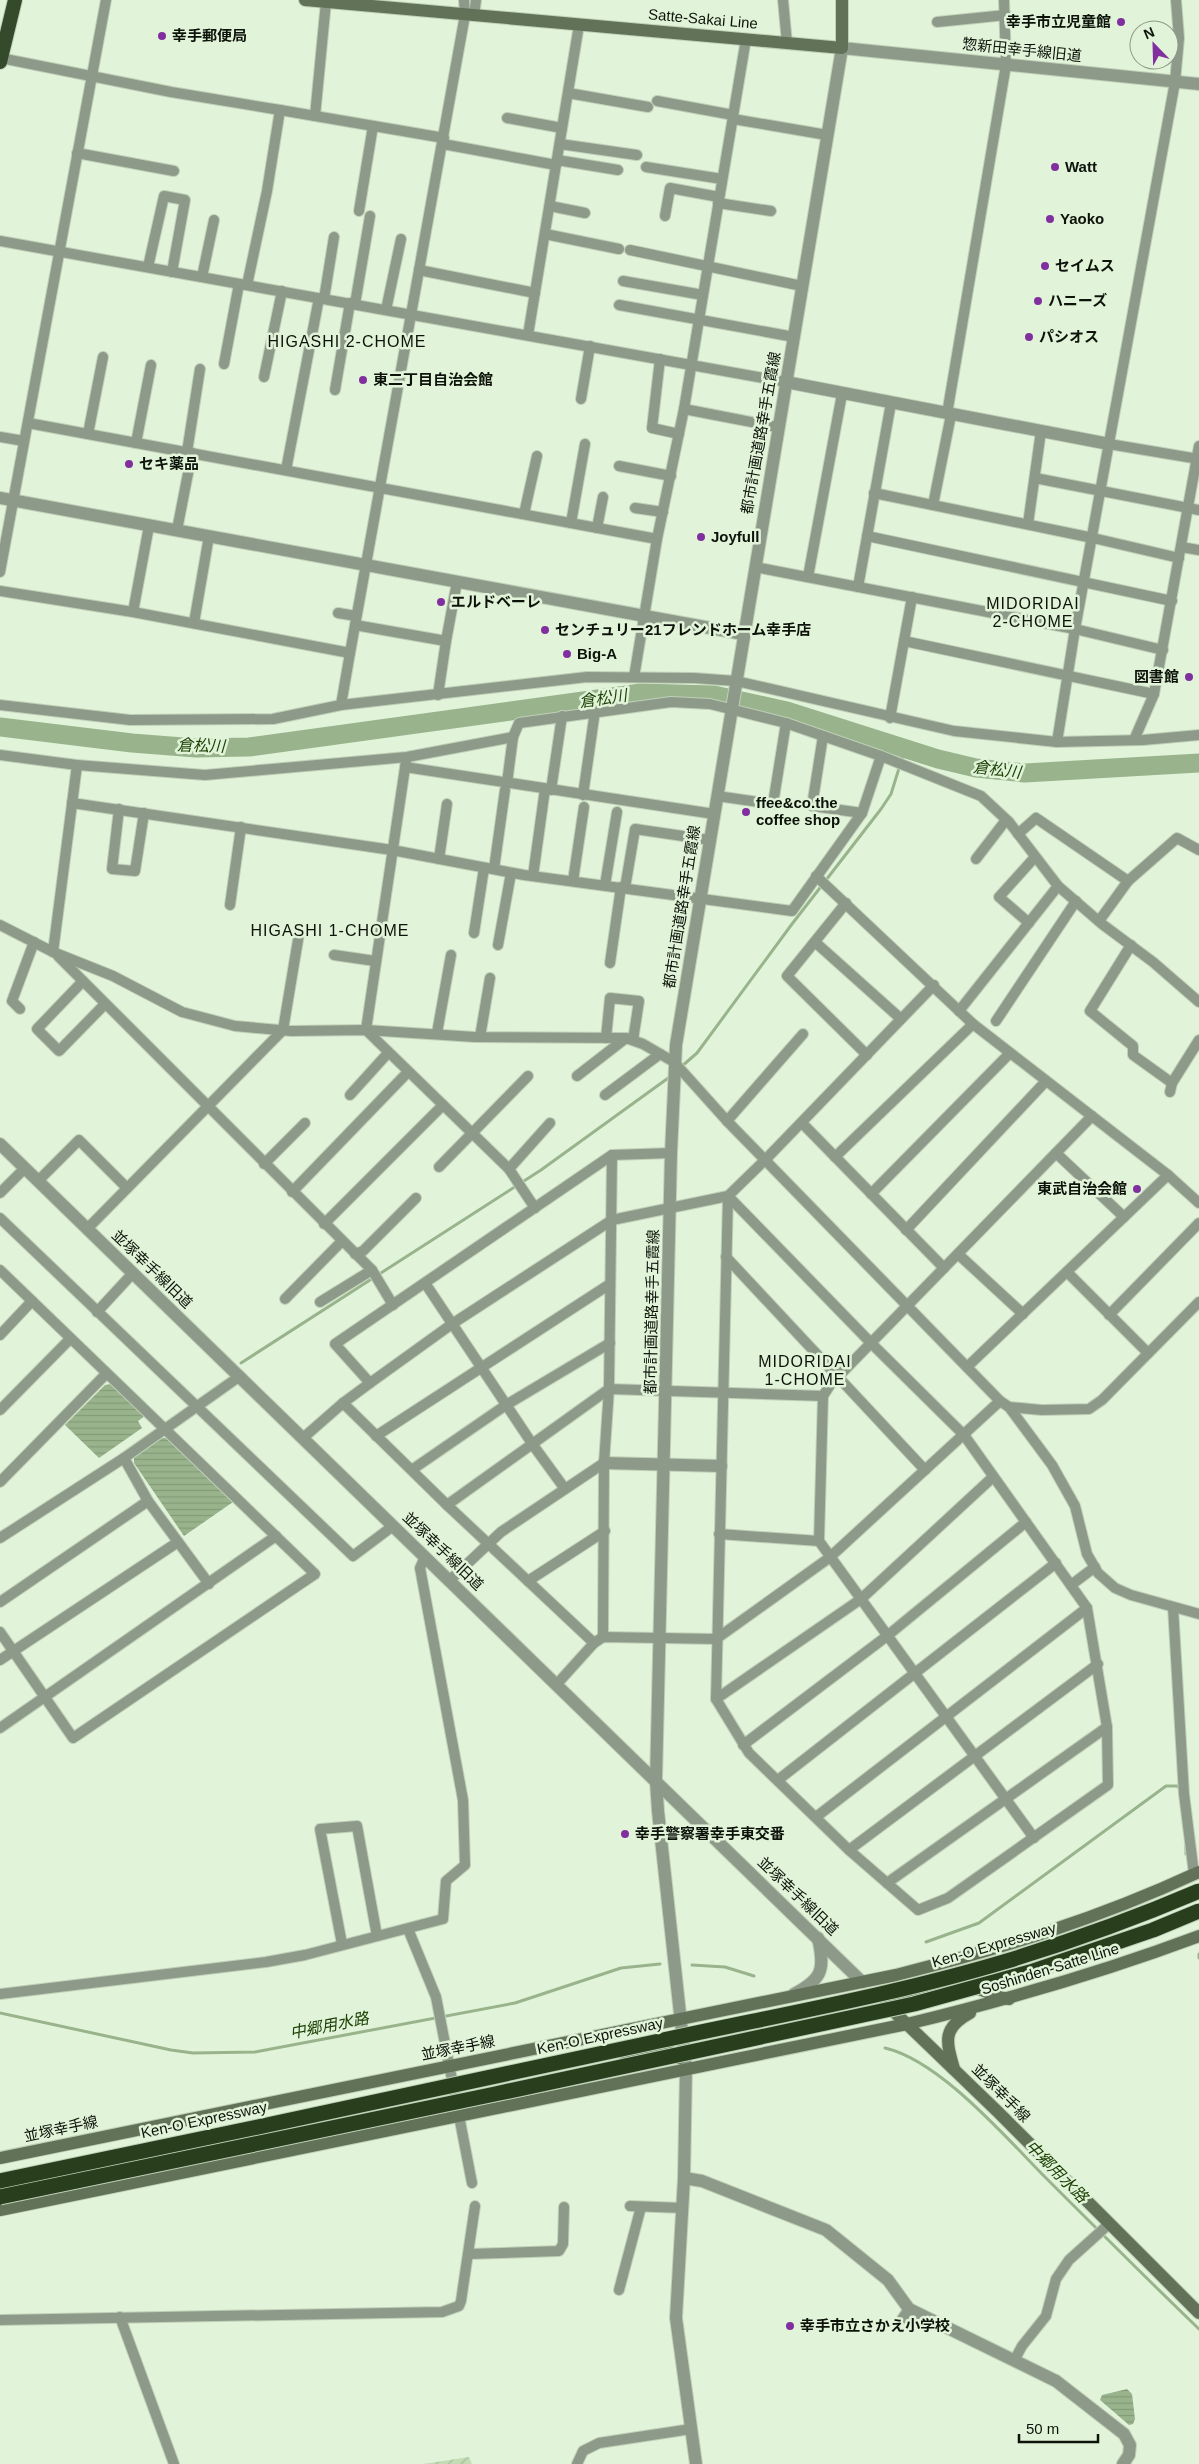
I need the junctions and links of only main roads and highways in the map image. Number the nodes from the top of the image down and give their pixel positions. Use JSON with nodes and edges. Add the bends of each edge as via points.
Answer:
{"nodes":[{"id":1,"x":15,"y":0,"type":"edge"},
{"id":2,"x":305,"y":0,"type":"edge"},
{"id":3,"x":842,"y":0,"type":"edge"},
{"id":4,"x":406,"y":5,"type":"edge"},
{"id":5,"x":0,"y":60,"type":"edge"},
{"id":6,"x":1197,"y":1873,"type":"edge"},
{"id":7,"x":1199,"y":1892,"type":"edge"},
{"id":8,"x":1199,"y":1911,"type":"edge"},
{"id":9,"x":1199,"y":1936,"type":"edge"},
{"id":10,"x":862,"y":1982,"type":"junction"},
{"id":11,"x":1010,"y":1999,"type":"junction"},
{"id":12,"x":984,"y":2006,"type":"junction"},
{"id":13,"x":907,"y":2024,"type":"junction"},
{"id":14,"x":521,"y":2052,"type":"junction"},
{"id":15,"x":686,"y":2069,"type":"junction"},
{"id":16,"x":954,"y":2069,"type":"junction"},
{"id":17,"x":0,"y":2158,"type":"edge"},
{"id":18,"x":0,"y":2180,"type":"edge"},
{"id":19,"x":0,"y":2197,"type":"edge"},
{"id":20,"x":49,"y":2200,"type":"junction"},
{"id":21,"x":0,"y":2210,"type":"edge"},
{"id":22,"x":1199,"y":2312,"type":"edge"}],
"edges":[{"from":1,"to":5,"type":"highway"},
{"from":2,"to":4,"type":"main road","name":"Satte-Sakai Line"},
{"from":3,"to":4,"type":"main road","name":"Satte-Sakai Line","via":[[842,48],[470,15]]},
{"from":6,"to":10,"type":"main road","via":[[1067,1927],[984,1953]]},
{"from":7,"to":18,"type":"highway","name":"Ken-O Expressway","bridge":true,"via":[[1071,1941],[926,1982]]},
{"from":8,"to":19,"type":"highway","bridge":true,"via":[[1030,1972],[914,2004]]},
{"from":9,"to":11,"type":"main road","name":"Soshinden-Satte Line"},
{"from":10,"to":11,"type":"main road","via":[[898,1999],[955,1984]]},
{"from":10,"to":13,"type":"main road","name":"並塚幸手線"},
{"from":10,"to":14,"type":"main road","name":"並塚幸手線"},
{"from":11,"to":12,"type":"main road","name":"Soshinden-Satte Line"},
{"from":12,"to":13,"type":"main road","name":"Soshinden-Satte Line"},
{"from":12,"to":16,"type":"main road","via":[[962,2017],[951,2029],[947,2046]]},
{"from":13,"to":15,"type":"main road"},
{"from":13,"to":16,"type":"main road","name":"並塚幸手線"},
{"from":14,"to":15,"type":"main road","via":[[572,2048],[606,2058],[666,2049],[679,2058]]},
{"from":14,"to":17,"type":"main road","name":"並塚幸手線"},
{"from":15,"to":20,"type":"main road"},
{"from":16,"to":22,"type":"main road","name":"並塚幸手線","via":[[1104,2230]]},
{"from":19,"to":20,"type":"main road","via":[[21,2202]]},
{"from":20,"to":21,"type":"main road"}]}
